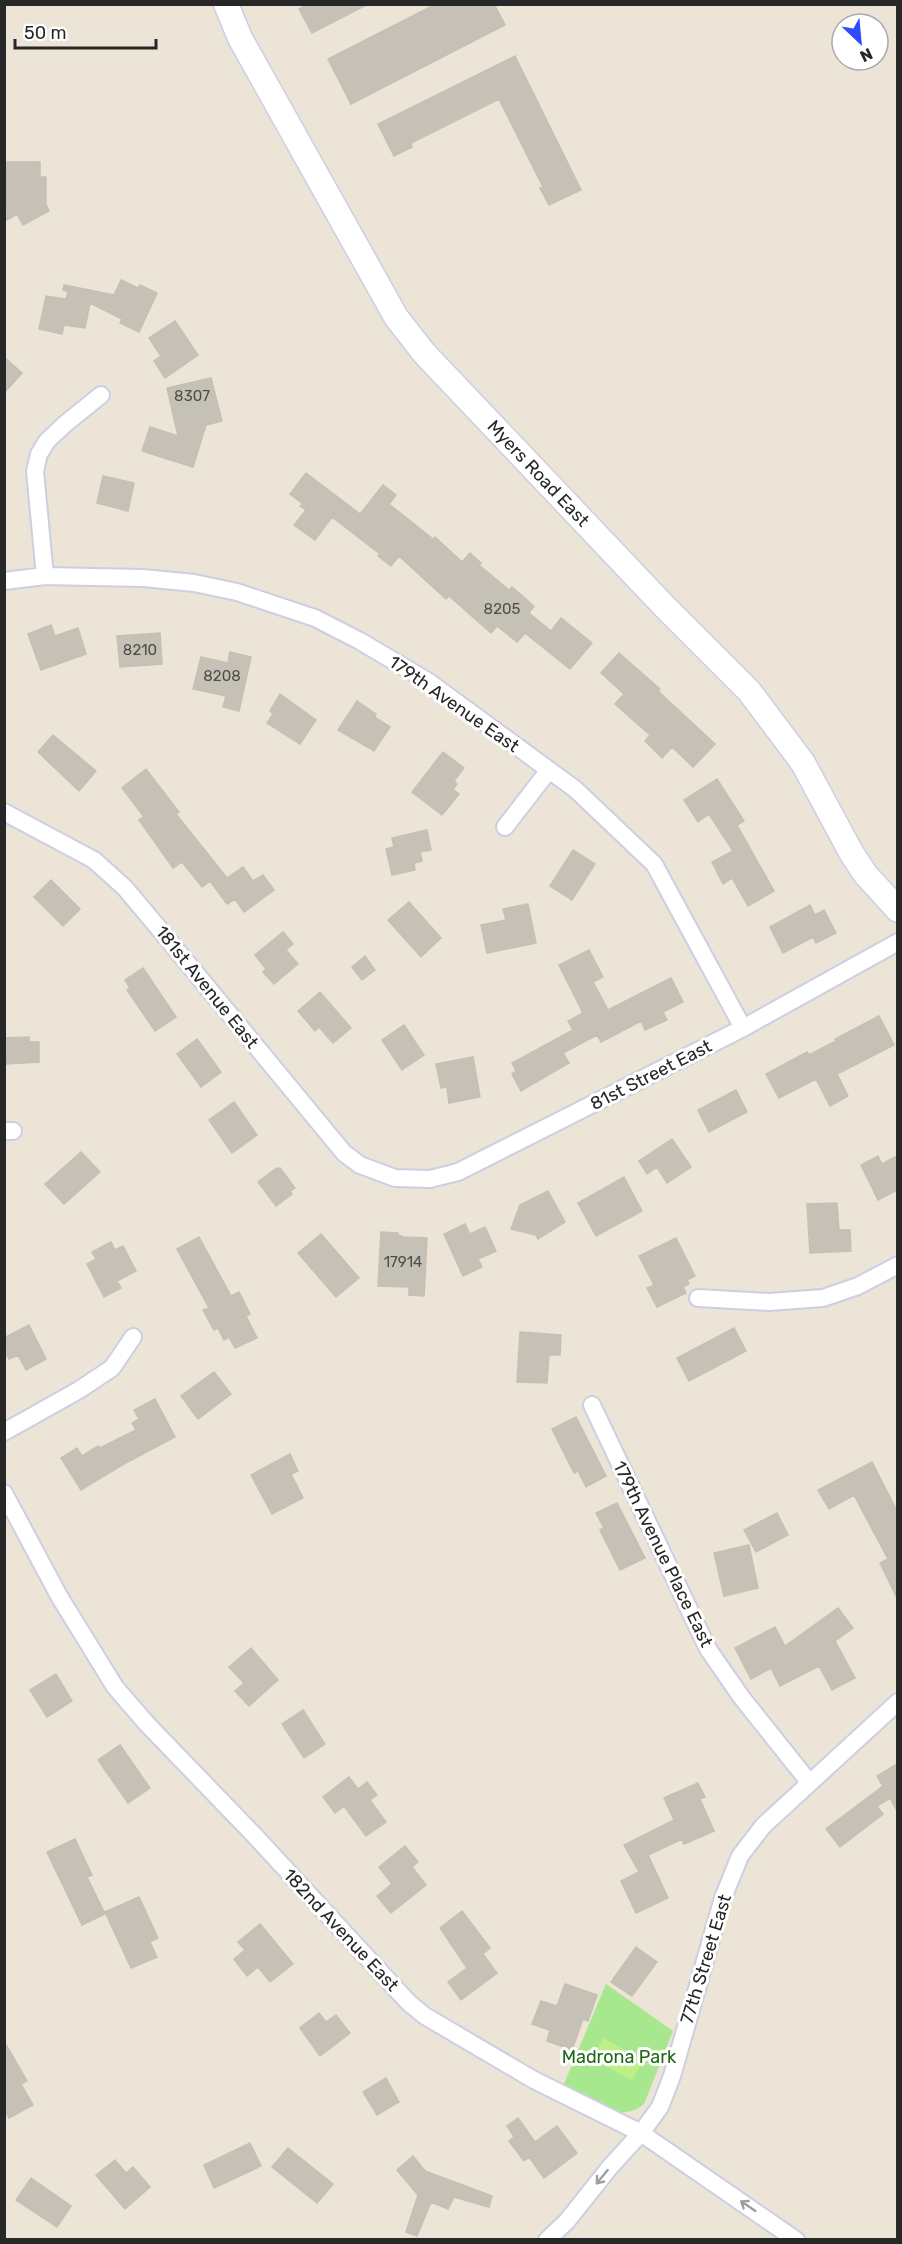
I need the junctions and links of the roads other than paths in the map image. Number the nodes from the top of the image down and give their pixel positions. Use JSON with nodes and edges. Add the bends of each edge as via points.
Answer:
{"nodes":[{"id":1,"x":226,"y":4,"type":"edge"},
{"id":2,"x":102,"y":395,"type":"dead end"},
{"id":3,"x":45,"y":576,"type":"junction"},
{"id":4,"x":4,"y":581,"type":"edge"},
{"id":5,"x":549,"y":770,"type":"junction"},
{"id":6,"x":4,"y":812,"type":"edge"},
{"id":7,"x":505,"y":827,"type":"dead end"},
{"id":8,"x":897,"y":910,"type":"edge"},
{"id":9,"x":897,"y":942,"type":"edge"},
{"id":10,"x":743,"y":1028,"type":"junction"},
{"id":11,"x":395,"y":1178,"type":"joint"},
{"id":12,"x":897,"y":1265,"type":"edge"},
{"id":13,"x":698,"y":1298,"type":"dead end"},
{"id":14,"x":133,"y":1336,"type":"dead end"},
{"id":15,"x":592,"y":1405,"type":"dead end"},
{"id":16,"x":4,"y":1432,"type":"edge"},
{"id":17,"x":4,"y":1494,"type":"edge"},
{"id":18,"x":897,"y":1702,"type":"edge"},
{"id":19,"x":809,"y":1782,"type":"junction"},
{"id":20,"x":641,"y":2133,"type":"junction"},
{"id":21,"x":546,"y":2240,"type":"edge"},
{"id":22,"x":796,"y":2240,"type":"edge"}],
"edges":[{"from":1,"to":8,"type":"street","name":"Myers Road East","via":[[240,38],[396,317],[424,353],[749,692],[803,762],[866,875]]},
{"from":2,"to":3,"type":"street","via":[[65,424],[39,454],[35,471]]},
{"from":3,"to":4,"type":"street","name":"179th Avenue East"},
{"from":3,"to":5,"type":"street","name":"179th Avenue East","via":[[194,583],[237,592],[315,618],[429,682]]},
{"from":5,"to":7,"type":"street"},
{"from":5,"to":10,"type":"street","name":"179th Avenue East","via":[[575,789],[654,864]]},
{"from":6,"to":11,"type":"street","name":"181st Avenue East","via":[[94,860],[125,888],[344,1153],[360,1165]]},
{"from":9,"to":10,"type":"street","name":"81st Street East"},
{"from":10,"to":11,"type":"street","name":"81st Street East","via":[[458,1172],[430,1179]]},
{"from":12,"to":13,"type":"street","via":[[858,1286],[823,1298],[769,1302]]},
{"from":14,"to":16,"type":"street","via":[[112,1368]]},
{"from":15,"to":19,"type":"street","name":"179th Avenue Place East","via":[[708,1649]]},
{"from":17,"to":20,"type":"street","name":"182nd Avenue East","via":[[59,1596],[115,1687],[409,2003],[534,2080]]},
{"from":18,"to":19,"type":"street","name":"77th Street East"},
{"from":19,"to":20,"type":"street","name":"77th Street East","via":[[740,1856],[723,1898],[672,2076],[660,2107]]},
{"from":20,"to":21,"type":"street","name":"77th Street East","one_way":true,"via":[[567,2221]]},
{"from":22,"to":20,"type":"street","name":"182nd Avenue East","one_way":true}]}
